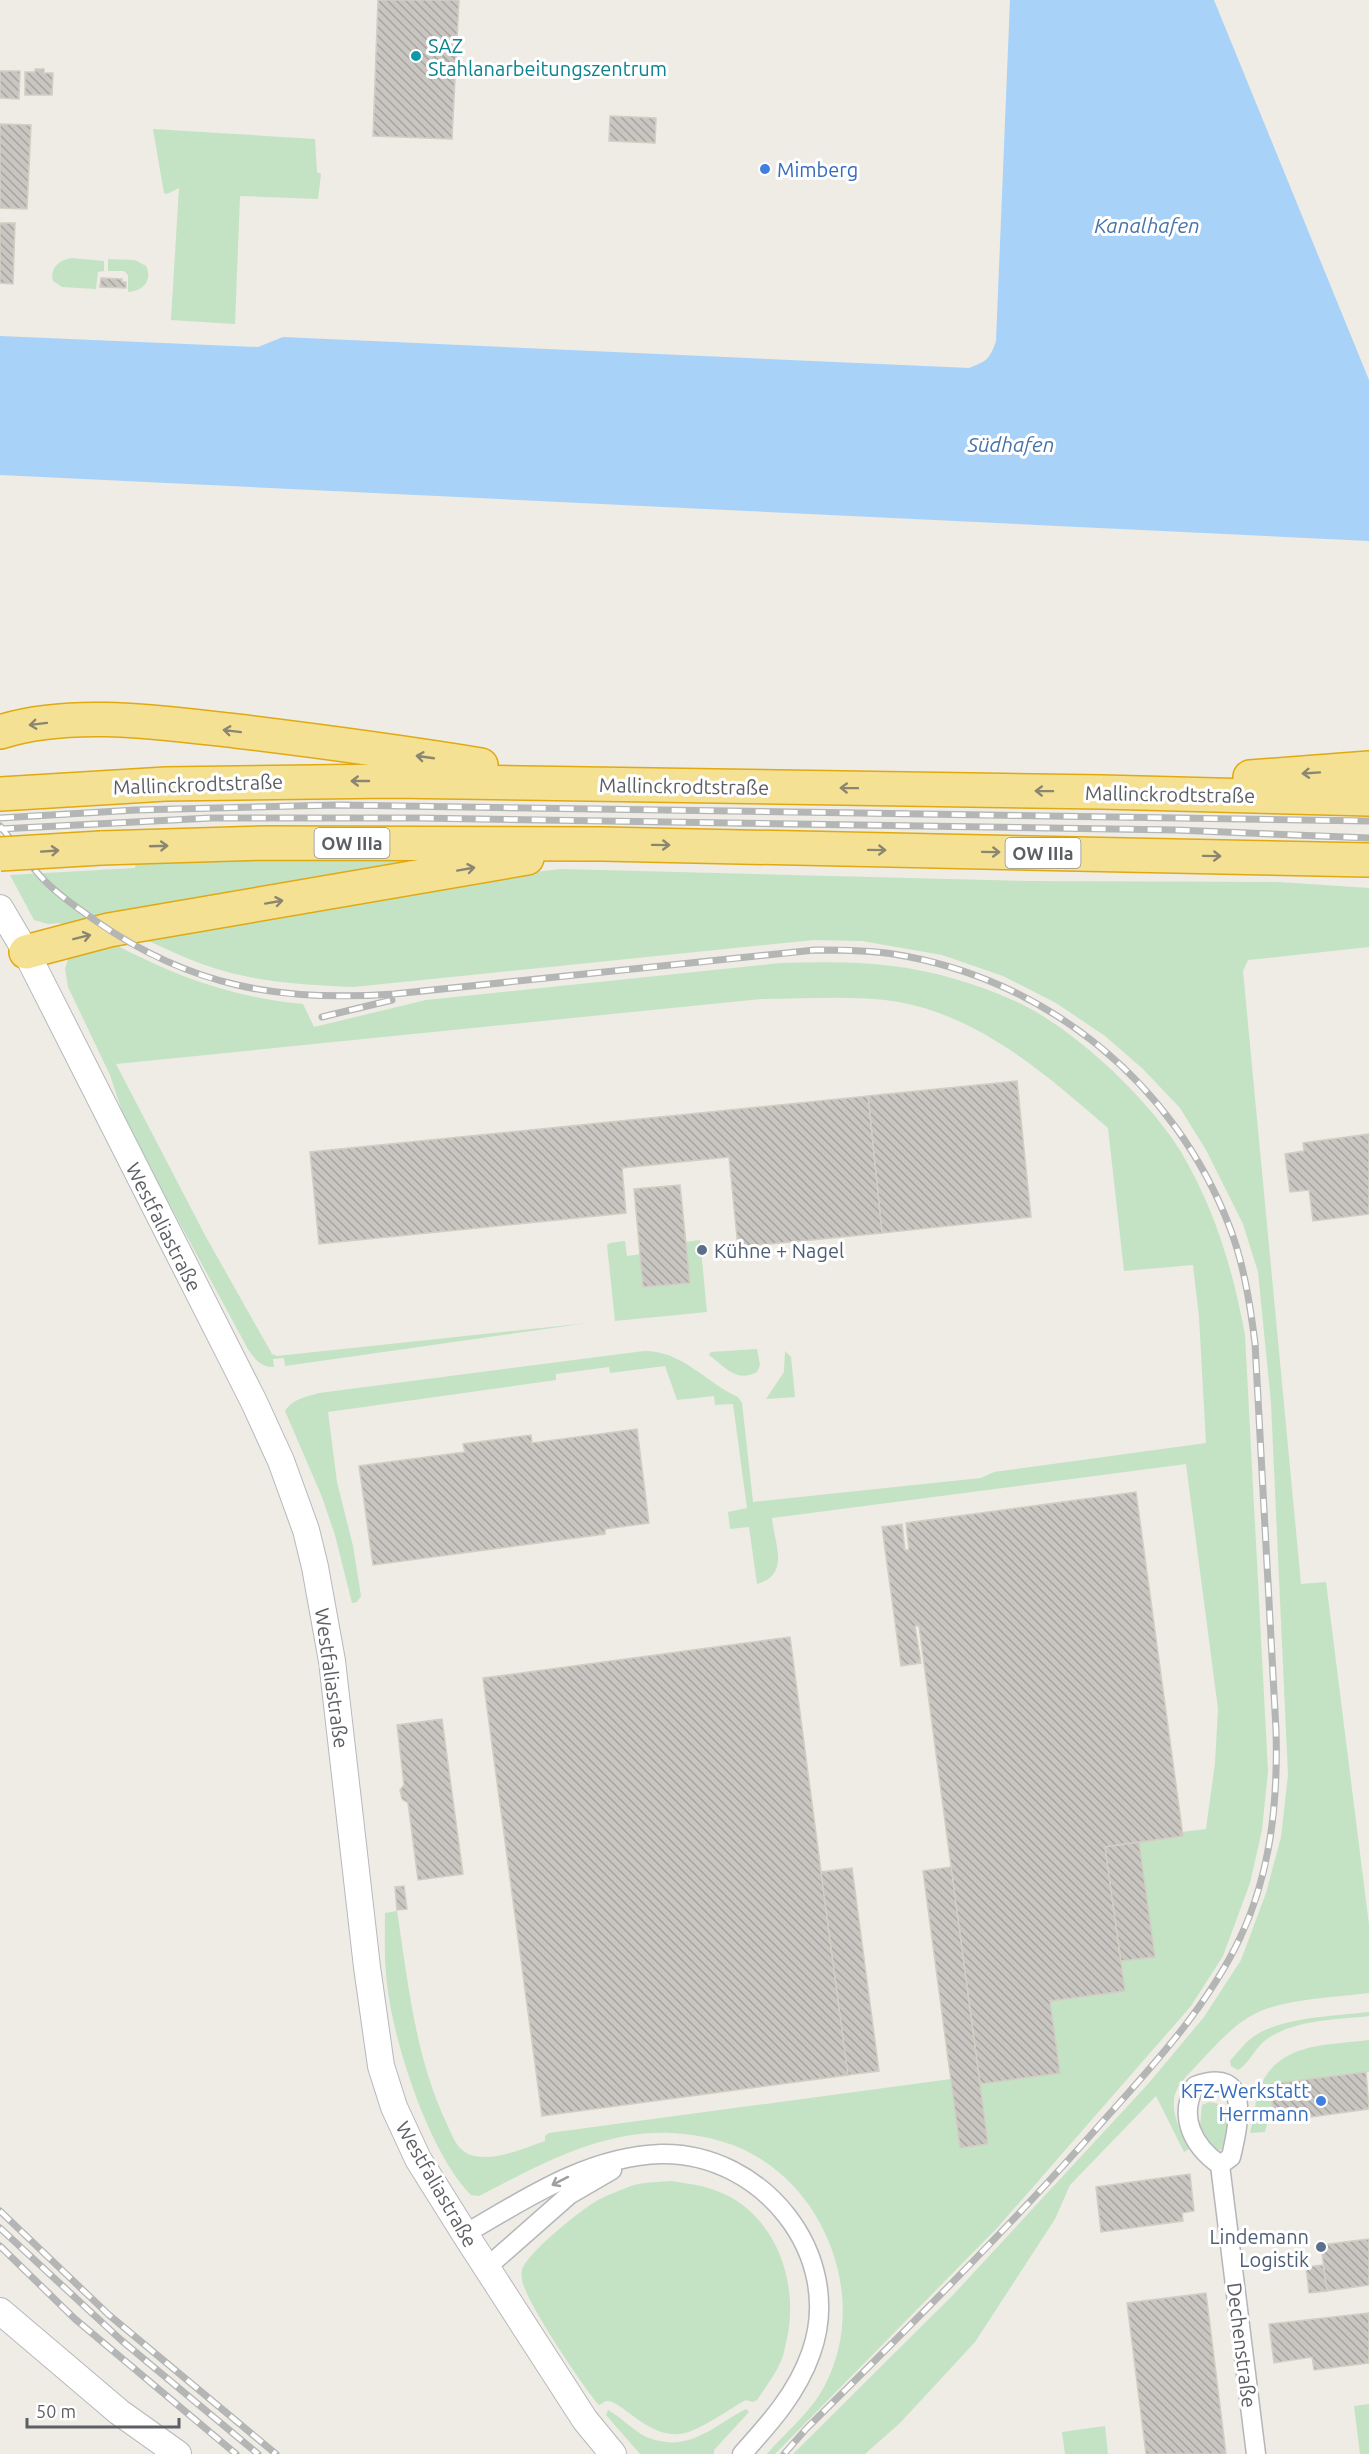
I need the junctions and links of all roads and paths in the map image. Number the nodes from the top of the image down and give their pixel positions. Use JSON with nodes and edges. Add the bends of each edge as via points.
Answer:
{"nodes":[{"id":1,"x":0,"y":732,"type":"edge"},
{"id":2,"x":1369,"y":768,"type":"edge"},
{"id":3,"x":608,"y":785,"type":"junction"},
{"id":4,"x":1102,"y":792,"type":"junction"},
{"id":5,"x":0,"y":794,"type":"edge"},
{"id":6,"x":1369,"y":799,"type":"edge"},
{"id":7,"x":602,"y":844,"type":"junction"},
{"id":8,"x":0,"y":854,"type":"edge"},
{"id":9,"x":1301,"y":857,"type":"junction"},
{"id":10,"x":1369,"y":860,"type":"edge"},
{"id":11,"x":1369,"y":878,"type":"edge"},
{"id":12,"x":0,"y":908,"type":"edge"},
{"id":13,"x":26,"y":952,"type":"junction"},
{"id":14,"x":635,"y":2157,"type":"junction"},
{"id":15,"x":1220,"y":2165,"type":"dead end"},
{"id":16,"x":465,"y":2234,"type":"junction"},
{"id":17,"x":486,"y":2268,"type":"junction"},
{"id":18,"x":0,"y":2311,"type":"edge"},
{"id":19,"x":178,"y":2454,"type":"edge"},
{"id":20,"x":613,"y":2454,"type":"edge"},
{"id":21,"x":742,"y":2454,"type":"edge"},
{"id":22,"x":1256,"y":2454,"type":"edge"}],
"edges":[{"from":3,"to":1,"type":"highway","one_way":true,"via":[[288,737],[180,726],[80,720]]},
{"from":2,"to":4,"type":"highway","one_way":true},
{"from":4,"to":3,"type":"highway","name":"Mallinckrodtstraße","one_way":true},
{"from":3,"to":5,"type":"highway","name":"Mallinckrodtstraße","one_way":true,"via":[[266,782]]},
{"from":4,"to":6,"type":"highway","name":"Mallinckrodtstraße"},
{"from":8,"to":7,"type":"highway","number":"OW IIIa","one_way":true,"bridge":true,"via":[[266,843]]},
{"from":7,"to":9,"type":"highway","number":"OW IIIa","one_way":true},
{"from":13,"to":7,"type":"highway","one_way":true,"via":[[109,930]]},
{"from":9,"to":10,"type":"highway"},
{"from":9,"to":11,"type":"highway"},
{"from":12,"to":13,"type":"street","name":"Westfaliastraße"},
{"from":13,"to":16,"type":"street","name":"Westfaliastraße","via":[[254,1402],[306,1530],[332,1661],[381,2066],[394,2108],[418,2159]]},
{"from":14,"to":16,"type":"street","one_way":true,"via":[[576,2173]]},
{"from":14,"to":17,"type":"street","via":[[569,2195]]},
{"from":14,"to":21,"type":"street","via":[[697,2157],[749,2178],[788,2216],[809,2255],[818,2299],[812,2352],[788,2400]]},
{"from":15,"to":22,"type":"street","name":"Dechenstraße"},
{"from":16,"to":17,"type":"street","name":"Westfaliastraße"},
{"from":17,"to":20,"type":"street","name":"Westfaliastraße","via":[[585,2420]]},
{"from":18,"to":19,"type":"street","via":[[119,2412]]}]}
